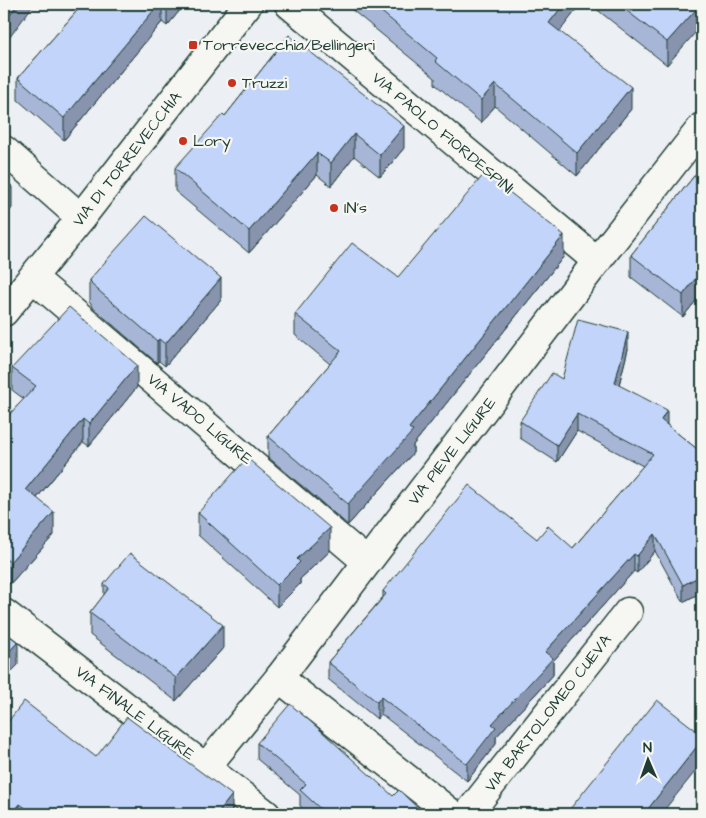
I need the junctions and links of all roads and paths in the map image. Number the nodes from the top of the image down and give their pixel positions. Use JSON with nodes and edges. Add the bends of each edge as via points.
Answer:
{"nodes":[{"id":1,"x":248,"y":4,"type":"edge"},
{"id":2,"x":289,"y":4,"type":"edge"},
{"id":3,"x":701,"y":133,"type":"edge"},
{"id":4,"x":4,"y":150,"type":"edge"},
{"id":5,"x":81,"y":218,"type":"junction"},
{"id":6,"x":597,"y":261,"type":"junction"},
{"id":7,"x":33,"y":278,"type":"junction"},
{"id":8,"x":4,"y":312,"type":"edge"},
{"id":9,"x":367,"y":562,"type":"junction"},
{"id":10,"x":628,"y":612,"type":"dead end"},
{"id":11,"x":4,"y":613,"type":"edge"},
{"id":12,"x":279,"y":678,"type":"junction"},
{"id":13,"x":206,"y":768,"type":"junction"},
{"id":14,"x":266,"y":814,"type":"edge"},
{"id":15,"x":452,"y":814,"type":"edge"},
{"id":16,"x":468,"y":814,"type":"edge"}],
"edges":[{"from":1,"to":5,"type":"street","name":"VIA DI TORREVECCHIA"},
{"from":2,"to":6,"type":"street","name":"VIA PAOLO FIORDESPINI"},
{"from":3,"to":6,"type":"street","name":"VIA PIEVE LIGURE"},
{"from":4,"to":5,"type":"street"},
{"from":5,"to":7,"type":"street","name":"VIA DI TORREVECCHIA"},
{"from":6,"to":9,"type":"street","name":"VIA PIEVE LIGURE"},
{"from":7,"to":8,"type":"street","name":"VIA DI TORREVECCHIA"},
{"from":7,"to":9,"type":"street","name":"VIA VADO LIGURE"},
{"from":9,"to":12,"type":"street","name":"VIA PIEVE LIGURE"},
{"from":10,"to":16,"type":"street","name":"VIA BARTOLOMEO CUEVA"},
{"from":11,"to":13,"type":"street","name":"VIA FINALE LIGURE"},
{"from":12,"to":13,"type":"street","name":"VIA PIEVE LIGURE"},
{"from":12,"to":15,"type":"street"},
{"from":13,"to":14,"type":"street","name":"VIA FINALE LIGURE"}]}
